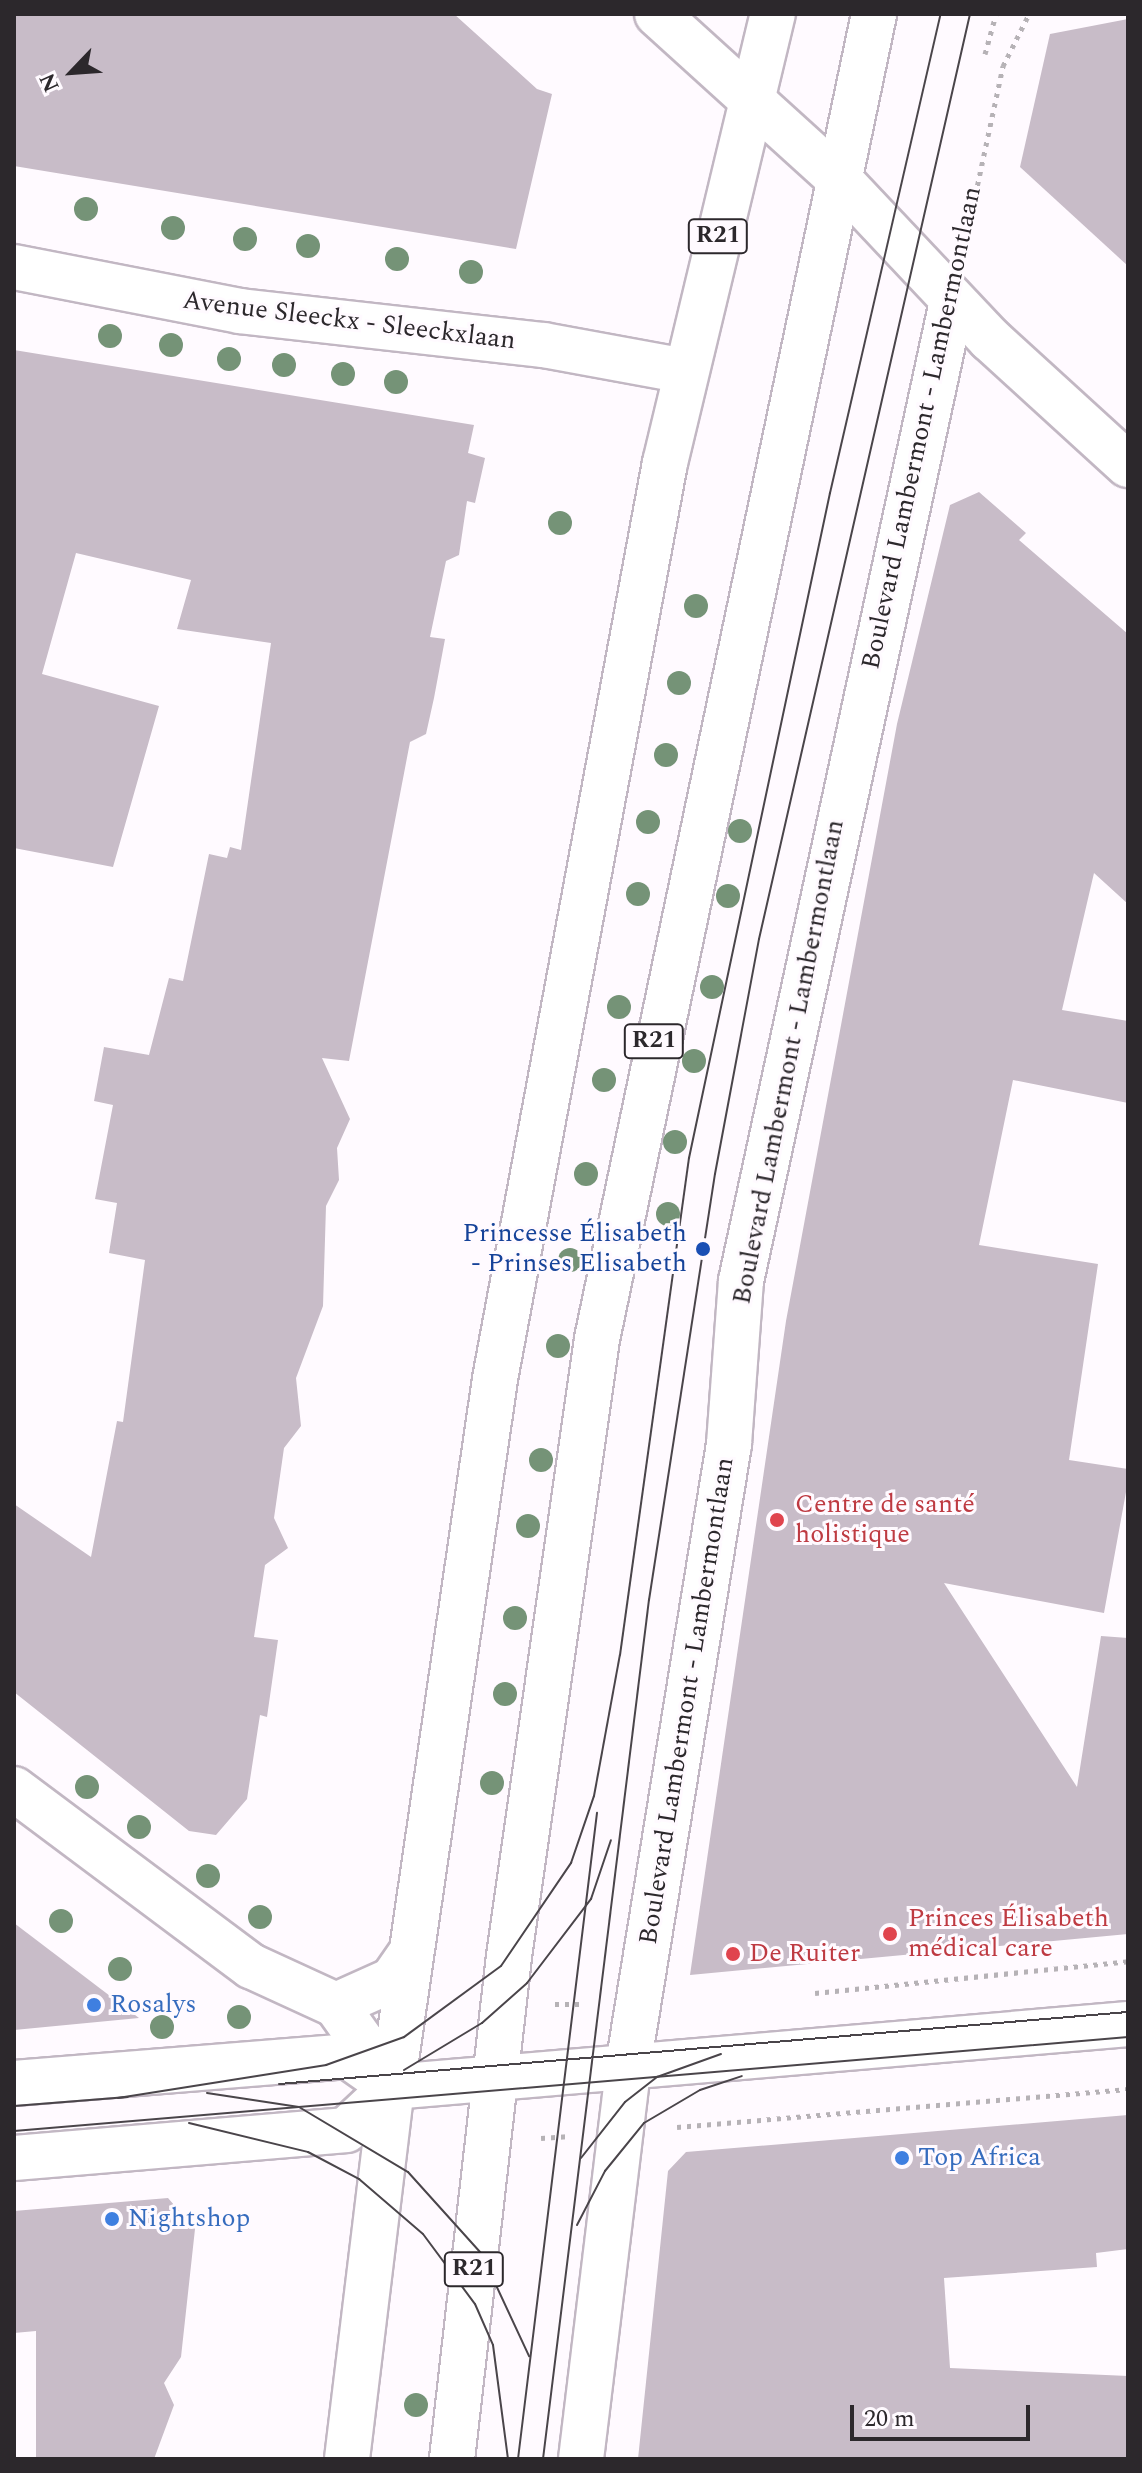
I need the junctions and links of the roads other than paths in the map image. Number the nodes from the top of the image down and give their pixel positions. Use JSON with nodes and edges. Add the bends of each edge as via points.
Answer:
{"nodes":[{"id":1,"x":657,"y":14,"type":"edge"},
{"id":2,"x":773,"y":14,"type":"edge"},
{"id":3,"x":874,"y":14,"type":"edge"},
{"id":4,"x":751,"y":101,"type":"junction"},
{"id":5,"x":840,"y":180,"type":"junction"},
{"id":6,"x":14,"y":267,"type":"edge"},
{"id":7,"x":952,"y":302,"type":"junction"},
{"id":8,"x":685,"y":371,"type":"junction"},
{"id":9,"x":1128,"y":465,"type":"edge"},
{"id":10,"x":14,"y":1789,"type":"edge"},
{"id":11,"x":411,"y":1953,"type":"junction"},
{"id":12,"x":336,"y":2005,"type":"junction"},
{"id":13,"x":1128,"y":2024,"type":"edge"},
{"id":14,"x":629,"y":2066,"type":"junction"},
{"id":15,"x":495,"y":2078,"type":"junction"},
{"id":16,"x":14,"y":2083,"type":"edge"},
{"id":17,"x":392,"y":2087,"type":"junction"},
{"id":18,"x":14,"y":2158,"type":"edge"},
{"id":19,"x":347,"y":2459,"type":"edge"},
{"id":20,"x":452,"y":2459,"type":"edge"},
{"id":21,"x":581,"y":2459,"type":"edge"}],
"edges":[{"from":1,"to":4,"type":"street"},
{"from":2,"to":4,"type":"street","number":"R21"},
{"from":3,"to":5,"type":"street","number":"R21"},
{"from":4,"to":5,"type":"street"},
{"from":4,"to":8,"type":"street","number":"R21"},
{"from":5,"to":7,"type":"street"},
{"from":5,"to":15,"type":"street","number":"R21","via":[[600,1324]]},
{"from":6,"to":8,"type":"street","name":"Avenue Sleeckx - Sleeckxlaan","via":[[240,311],[544,345]]},
{"from":7,"to":9,"type":"street"},
{"from":7,"to":14,"type":"street","name":"Boulevard Lambermont - Lambermontlaan","via":[[741,1281],[729,1444]]},
{"from":8,"to":11,"type":"street","number":"R21","via":[[495,1379]]},
{"from":10,"to":12,"type":"street","via":[[251,1966]]},
{"from":11,"to":12,"type":"street","via":[[392,1980]]},
{"from":11,"to":17,"type":"street","number":"R21"},
{"from":12,"to":17,"type":"street"},
{"from":13,"to":14,"type":"street"},
{"from":14,"to":15,"type":"street"},
{"from":14,"to":21,"type":"street","name":"Boulevard Lambermont - Lambermontlaan"},
{"from":15,"to":17,"type":"street"},
{"from":15,"to":20,"type":"street","number":"R21"},
{"from":16,"to":17,"type":"street","via":[[348,2056]]},
{"from":17,"to":18,"type":"street","via":[[346,2130]]},
{"from":17,"to":19,"type":"street","number":"R21"}]}
